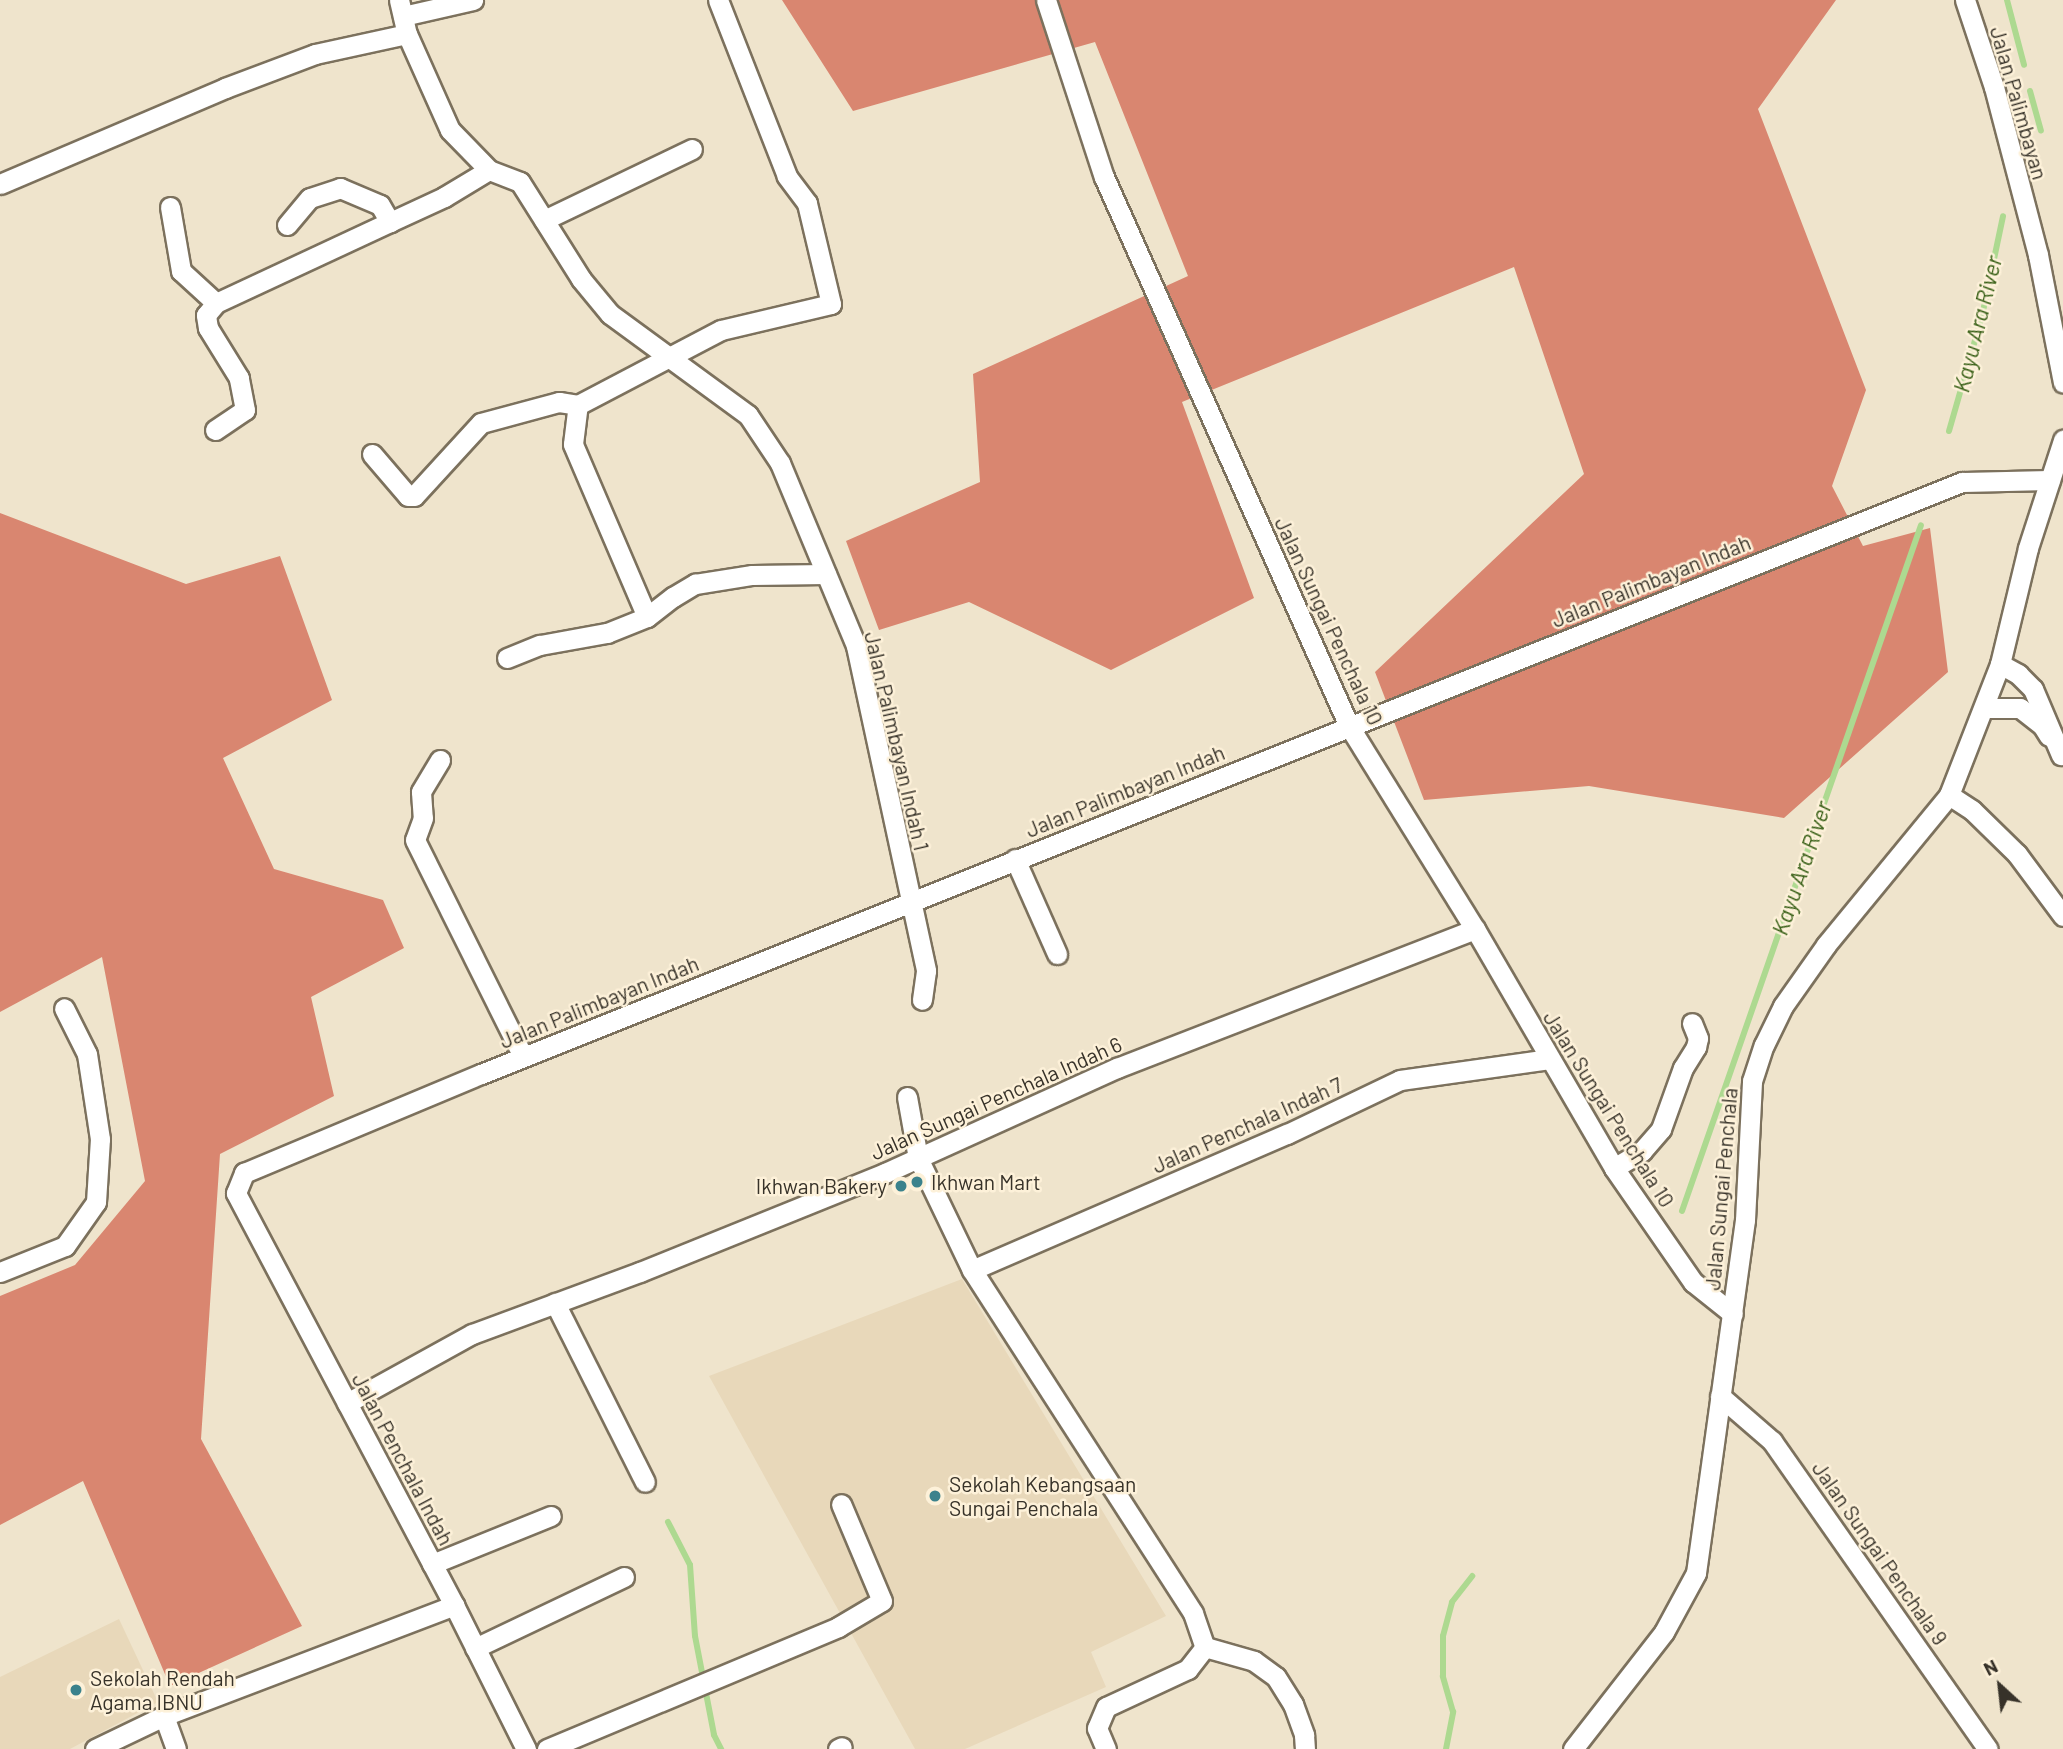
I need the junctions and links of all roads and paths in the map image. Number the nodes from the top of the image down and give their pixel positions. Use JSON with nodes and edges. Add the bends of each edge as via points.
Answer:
{"nodes":[{"id":1,"x":473,"y":0,"type":"edge"},
{"id":2,"x":718,"y":0,"type":"edge"},
{"id":3,"x":1046,"y":0,"type":"edge"},
{"id":4,"x":1965,"y":0,"type":"edge"},
{"id":5,"x":403,"y":17,"type":"edge"},
{"id":6,"x":692,"y":149,"type":"dead end"},
{"id":7,"x":489,"y":170,"type":"junction"},
{"id":8,"x":0,"y":184,"type":"edge"},
{"id":9,"x":170,"y":207,"type":"dead end"},
{"id":10,"x":544,"y":220,"type":"junction"},
{"id":11,"x":390,"y":222,"type":"junction"},
{"id":12,"x":287,"y":225,"type":"dead end"},
{"id":13,"x":216,"y":303,"type":"junction"},
{"id":14,"x":668,"y":357,"type":"junction"},
{"id":15,"x":2063,"y":383,"type":"edge"},
{"id":16,"x":578,"y":405,"type":"junction"},
{"id":17,"x":215,"y":430,"type":"dead end"},
{"id":18,"x":2063,"y":440,"type":"edge"},
{"id":19,"x":372,"y":454,"type":"dead end"},
{"id":20,"x":2050,"y":481,"type":"junction"},
{"id":21,"x":826,"y":574,"type":"junction"},
{"id":22,"x":648,"y":617,"type":"junction"},
{"id":23,"x":507,"y":658,"type":"dead end"},
{"id":24,"x":2000,"y":664,"type":"junction"},
{"id":25,"x":1984,"y":708,"type":"junction"},
{"id":26,"x":1349,"y":726,"type":"junction"},
{"id":27,"x":2062,"y":756,"type":"edge"},
{"id":28,"x":440,"y":760,"type":"dead end"},
{"id":29,"x":1949,"y":795,"type":"junction"},
{"id":30,"x":1015,"y":859,"type":"junction"},
{"id":31,"x":911,"y":903,"type":"junction"},
{"id":32,"x":2063,"y":916,"type":"edge"},
{"id":33,"x":1475,"y":929,"type":"junction"},
{"id":34,"x":1058,"y":954,"type":"dead end"},
{"id":35,"x":922,"y":1000,"type":"dead end"},
{"id":36,"x":64,"y":1008,"type":"dead end"},
{"id":37,"x":1692,"y":1023,"type":"dead end"},
{"id":38,"x":523,"y":1057,"type":"junction"},
{"id":39,"x":1550,"y":1059,"type":"junction"},
{"id":40,"x":907,"y":1097,"type":"dead end"},
{"id":41,"x":918,"y":1158,"type":"junction"},
{"id":42,"x":1614,"y":1168,"type":"junction"},
{"id":43,"x":236,"y":1193,"type":"joint"},
{"id":44,"x":972,"y":1270,"type":"junction"},
{"id":45,"x":0,"y":1272,"type":"edge"},
{"id":46,"x":555,"y":1303,"type":"junction"},
{"id":47,"x":1733,"y":1314,"type":"junction"},
{"id":48,"x":1720,"y":1396,"type":"junction"},
{"id":49,"x":347,"y":1403,"type":"junction"},
{"id":50,"x":645,"y":1482,"type":"dead end"},
{"id":51,"x":841,"y":1504,"type":"dead end"},
{"id":52,"x":551,"y":1516,"type":"dead end"},
{"id":53,"x":432,"y":1564,"type":"junction"},
{"id":54,"x":624,"y":1577,"type":"dead end"},
{"id":55,"x":454,"y":1605,"type":"junction"},
{"id":56,"x":1205,"y":1647,"type":"junction"},
{"id":57,"x":475,"y":1648,"type":"junction"},
{"id":58,"x":164,"y":1716,"type":"junction"},
{"id":59,"x":95,"y":1749,"type":"edge"},
{"id":60,"x":176,"y":1749,"type":"edge"},
{"id":61,"x":526,"y":1749,"type":"edge"},
{"id":62,"x":547,"y":1749,"type":"edge"},
{"id":63,"x":1106,"y":1749,"type":"edge"},
{"id":64,"x":1305,"y":1749,"type":"edge"},
{"id":65,"x":1573,"y":1749,"type":"edge"},
{"id":66,"x":1988,"y":1749,"type":"edge"}],
"edges":[{"from":1,"to":5,"type":"street"},
{"from":2,"to":14,"type":"street","via":[[787,176],[807,203],[831,304],[721,330]]},
{"from":3,"to":26,"type":"street","name":"Jalan Sungai Penchala 10","via":[[1104,177]]},
{"from":4,"to":15,"type":"street","name":"Jalan Palimbayan","via":[[1994,87],[2038,255]]},
{"from":5,"to":7,"type":"street","name":"Jalan Palimbayan Indah 1","via":[[450,130]]},
{"from":5,"to":8,"type":"street"},
{"from":6,"to":10,"type":"street"},
{"from":7,"to":10,"type":"street","name":"Jalan Palimbayan Indah 1","via":[[520,182]]},
{"from":7,"to":11,"type":"street"},
{"from":9,"to":13,"type":"street","via":[[181,271]]},
{"from":10,"to":14,"type":"street","name":"Jalan Palimbayan Indah 1","via":[[581,279],[610,314]]},
{"from":11,"to":12,"type":"street","via":[[380,205],[340,188],[310,198]]},
{"from":11,"to":13,"type":"street"},
{"from":13,"to":17,"type":"street","via":[[206,315],[208,328],[239,378],[245,410]]},
{"from":14,"to":16,"type":"street"},
{"from":14,"to":21,"type":"street","name":"Jalan Palimbayan Indah 1","via":[[748,415],[780,463]]},
{"from":16,"to":19,"type":"street","via":[[559,402],[481,423],[414,496],[408,496]]},
{"from":16,"to":22,"type":"street","via":[[573,444]]},
{"from":18,"to":20,"type":"street"},
{"from":20,"to":24,"type":"street","via":[[2028,548]]},
{"from":20,"to":26,"type":"street","name":"Jalan Palimbayan Indah","via":[[1962,482]]},
{"from":21,"to":22,"type":"street","via":[[752,575],[695,584]]},
{"from":21,"to":31,"type":"street","name":"Jalan Palimbayan Indah 1","via":[[856,646]]},
{"from":22,"to":23,"type":"street","via":[[607,633],[568,638]]},
{"from":24,"to":25,"type":"street","name":"Jalan Sungai Penchala"},
{"from":24,"to":27,"type":"street","via":[[2033,689]]},
{"from":25,"to":27,"type":"street","via":[[2020,708],[2042,725]]},
{"from":25,"to":29,"type":"street","name":"Jalan Sungai Penchala"},
{"from":26,"to":30,"type":"street","name":"Jalan Palimbayan Indah"},
{"from":26,"to":33,"type":"street","name":"Jalan Sungai Penchala 10"},
{"from":28,"to":38,"type":"street","via":[[421,792],[423,818],[415,840]]},
{"from":29,"to":32,"type":"street","via":[[1972,810],[2017,854]]},
{"from":29,"to":47,"type":"street","name":"Jalan Sungai Penchala","via":[[1826,945],[1783,1006],[1764,1045],[1752,1081],[1745,1220]]},
{"from":30,"to":31,"type":"street","name":"Jalan Palimbayan Indah"},
{"from":30,"to":34,"type":"street"},
{"from":31,"to":35,"type":"street","via":[[926,971]]},
{"from":31,"to":38,"type":"street","name":"Jalan Palimbayan Indah"},
{"from":33,"to":39,"type":"street","name":"Jalan Sungai Penchala 10"},
{"from":33,"to":41,"type":"street","name":"Jalan Sungai Penchala Indah 6","via":[[1117,1068]]},
{"from":36,"to":45,"type":"street","via":[[87,1054],[100,1139],[96,1202],[65,1246]]},
{"from":37,"to":42,"type":"street","via":[[1696,1047],[1683,1068],[1661,1129],[1642,1150]]},
{"from":38,"to":43,"type":"street","name":"Jalan Palimbayan Indah","via":[[244,1173]]},
{"from":39,"to":42,"type":"street","name":"Jalan Sungai Penchala 10"},
{"from":39,"to":44,"type":"street","name":"Jalan Penchala Indah 7","via":[[1400,1080],[1287,1134]]},
{"from":40,"to":41,"type":"street"},
{"from":41,"to":44,"type":"street"},
{"from":41,"to":46,"type":"street","name":"Jalan Sungai Penchala Indah 6"},
{"from":42,"to":47,"type":"street","name":"Jalan Sungai Penchala 10","via":[[1693,1282]]},
{"from":43,"to":49,"type":"street","name":"Jalan Penchala Indah"},
{"from":44,"to":56,"type":"street","via":[[1194,1613]]},
{"from":46,"to":49,"type":"street","name":"Jalan Sungai Penchala Indah 6","via":[[472,1334]]},
{"from":46,"to":50,"type":"street"},
{"from":47,"to":48,"type":"street","name":"Jalan Sungai Penchala"},
{"from":48,"to":65,"type":"street","name":"Jalan Sungai Penchala","via":[[1696,1573],[1687,1595],[1664,1632]]},
{"from":48,"to":66,"type":"street","name":"Jalan Sungai Penchala 9","via":[[1772,1441]]},
{"from":49,"to":53,"type":"street","name":"Jalan Penchala Indah"},
{"from":51,"to":62,"type":"street","via":[[882,1601],[838,1628]]},
{"from":52,"to":53,"type":"street"},
{"from":53,"to":55,"type":"street","name":"Jalan Penchala Indah"},
{"from":54,"to":57,"type":"street"},
{"from":55,"to":57,"type":"street","name":"Jalan Penchala Indah"},
{"from":55,"to":58,"type":"street"},
{"from":56,"to":63,"type":"street","via":[[1188,1669],[1106,1707],[1097,1728]]},
{"from":56,"to":64,"type":"street","via":[[1254,1661],[1276,1677],[1293,1704]]},
{"from":57,"to":61,"type":"street","name":"Jalan Penchala Indah"},
{"from":58,"to":59,"type":"street"},
{"from":58,"to":60,"type":"street"}]}
